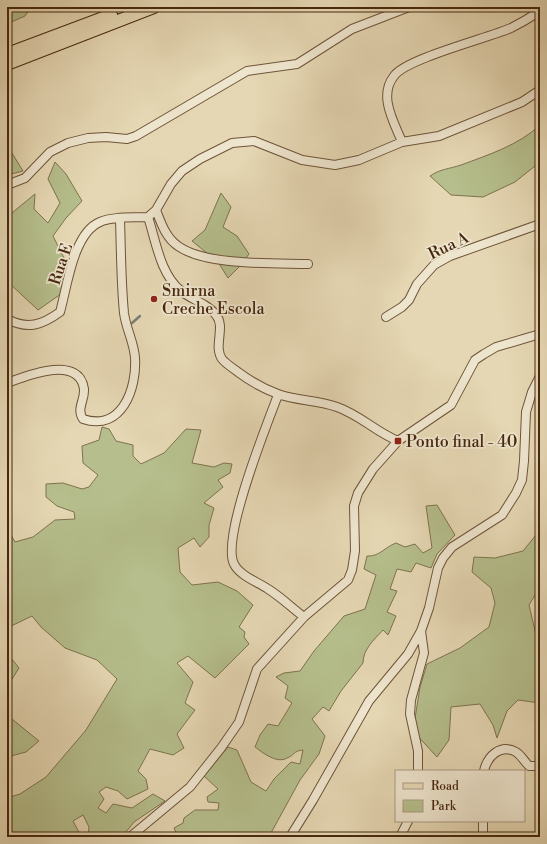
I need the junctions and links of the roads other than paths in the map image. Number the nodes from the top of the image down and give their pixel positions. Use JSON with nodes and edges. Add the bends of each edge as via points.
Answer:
{"nodes":[{"id":1,"x":133,"y":7,"type":"edge"},
{"id":2,"x":154,"y":7,"type":"edge"},
{"id":3,"x":409,"y":7,"type":"edge"},
{"id":4,"x":540,"y":11,"type":"edge"},
{"id":5,"x":7,"y":54,"type":"edge"},
{"id":6,"x":7,"y":64,"type":"edge"},
{"id":7,"x":540,"y":90,"type":"edge"},
{"id":8,"x":402,"y":142,"type":"junction"},
{"id":9,"x":7,"y":185,"type":"edge"},
{"id":10,"x":156,"y":210,"type":"junction"},
{"id":11,"x":148,"y":217,"type":"junction"},
{"id":12,"x":120,"y":219,"type":"junction"},
{"id":13,"x":540,"y":224,"type":"edge"},
{"id":14,"x":308,"y":264,"type":"dead end"},
{"id":15,"x":386,"y":317,"type":"dead end"},
{"id":16,"x":7,"y":319,"type":"edge"},
{"id":17,"x":540,"y":334,"type":"edge"},
{"id":18,"x":540,"y":376,"type":"edge"},
{"id":19,"x":7,"y":383,"type":"edge"},
{"id":20,"x":278,"y":395,"type":"junction"},
{"id":21,"x":398,"y":441,"type":"junction"},
{"id":22,"x":304,"y":617,"type":"junction"},
{"id":23,"x":421,"y":631,"type":"junction"},
{"id":24,"x":540,"y":764,"type":"edge"},
{"id":25,"x":418,"y":770,"type":"edge"},
{"id":26,"x":484,"y":770,"type":"edge"},
{"id":27,"x":408,"y":822,"type":"edge"},
{"id":28,"x":482,"y":822,"type":"edge"},
{"id":29,"x":130,"y":837,"type":"edge"},
{"id":30,"x":290,"y":837,"type":"edge"},
{"id":31,"x":400,"y":837,"type":"edge"},
{"id":32,"x":483,"y":837,"type":"edge"}],
"edges":[{"from":1,"to":5,"type":"main road"},
{"from":2,"to":6,"type":"main road"},
{"from":3,"to":9,"type":"street","via":[[352,29],[297,64],[247,70],[136,136],[127,139],[88,138],[68,143],[50,152],[25,178]]},
{"from":4,"to":8,"type":"street","via":[[512,28],[422,59],[403,68],[394,76],[387,99],[389,112]]},
{"from":7,"to":8,"type":"street","via":[[522,102],[439,136]]},
{"from":8,"to":10,"type":"street","via":[[359,160],[335,165],[302,160],[254,141],[232,143],[182,171]]},
{"from":10,"to":11,"type":"street"},
{"from":10,"to":14,"type":"street","via":[[163,228],[177,246],[188,252],[231,262]]},
{"from":11,"to":12,"type":"street","name":"Rua E"},
{"from":11,"to":20,"type":"street","via":[[165,270],[179,290],[217,315],[220,323],[218,342],[221,358],[247,378]]},
{"from":12,"to":16,"type":"street","name":"Rua E","via":[[112,218],[99,222],[88,231],[73,259],[60,312],[46,322],[33,326],[17,324]]},
{"from":12,"to":19,"type":"street","via":[[124,313],[135,357],[135,382],[122,409],[104,421],[83,419],[79,411],[84,390],[82,384],[70,372],[60,369],[42,370]]},
{"from":13,"to":15,"type":"street","name":"Rua A","via":[[450,256],[434,265],[423,275],[409,300]]},
{"from":17,"to":21,"type":"street","via":[[496,347],[475,360],[451,405]]},
{"from":18,"to":23,"type":"street","via":[[526,412],[522,480],[516,493],[502,514],[452,547],[443,558]]},
{"from":20,"to":21,"type":"street","via":[[336,407],[354,414]]},
{"from":20,"to":22,"type":"street","via":[[245,487],[232,552],[235,564],[244,573]]},
{"from":21,"to":22,"type":"street","via":[[373,469],[358,493],[354,506],[355,551],[348,580]]},
{"from":22,"to":29,"type":"street","via":[[257,669],[239,722],[221,748],[190,787]]},
{"from":23,"to":25,"type":"street","via":[[424,653],[411,700],[410,714],[418,751]]},
{"from":23,"to":30,"type":"street","via":[[408,654],[369,701]]},
{"from":24,"to":26,"type":"street","via":[[529,766],[515,751],[498,750],[486,763]]},
{"from":27,"to":31,"type":"street"},
{"from":28,"to":32,"type":"street"}]}
